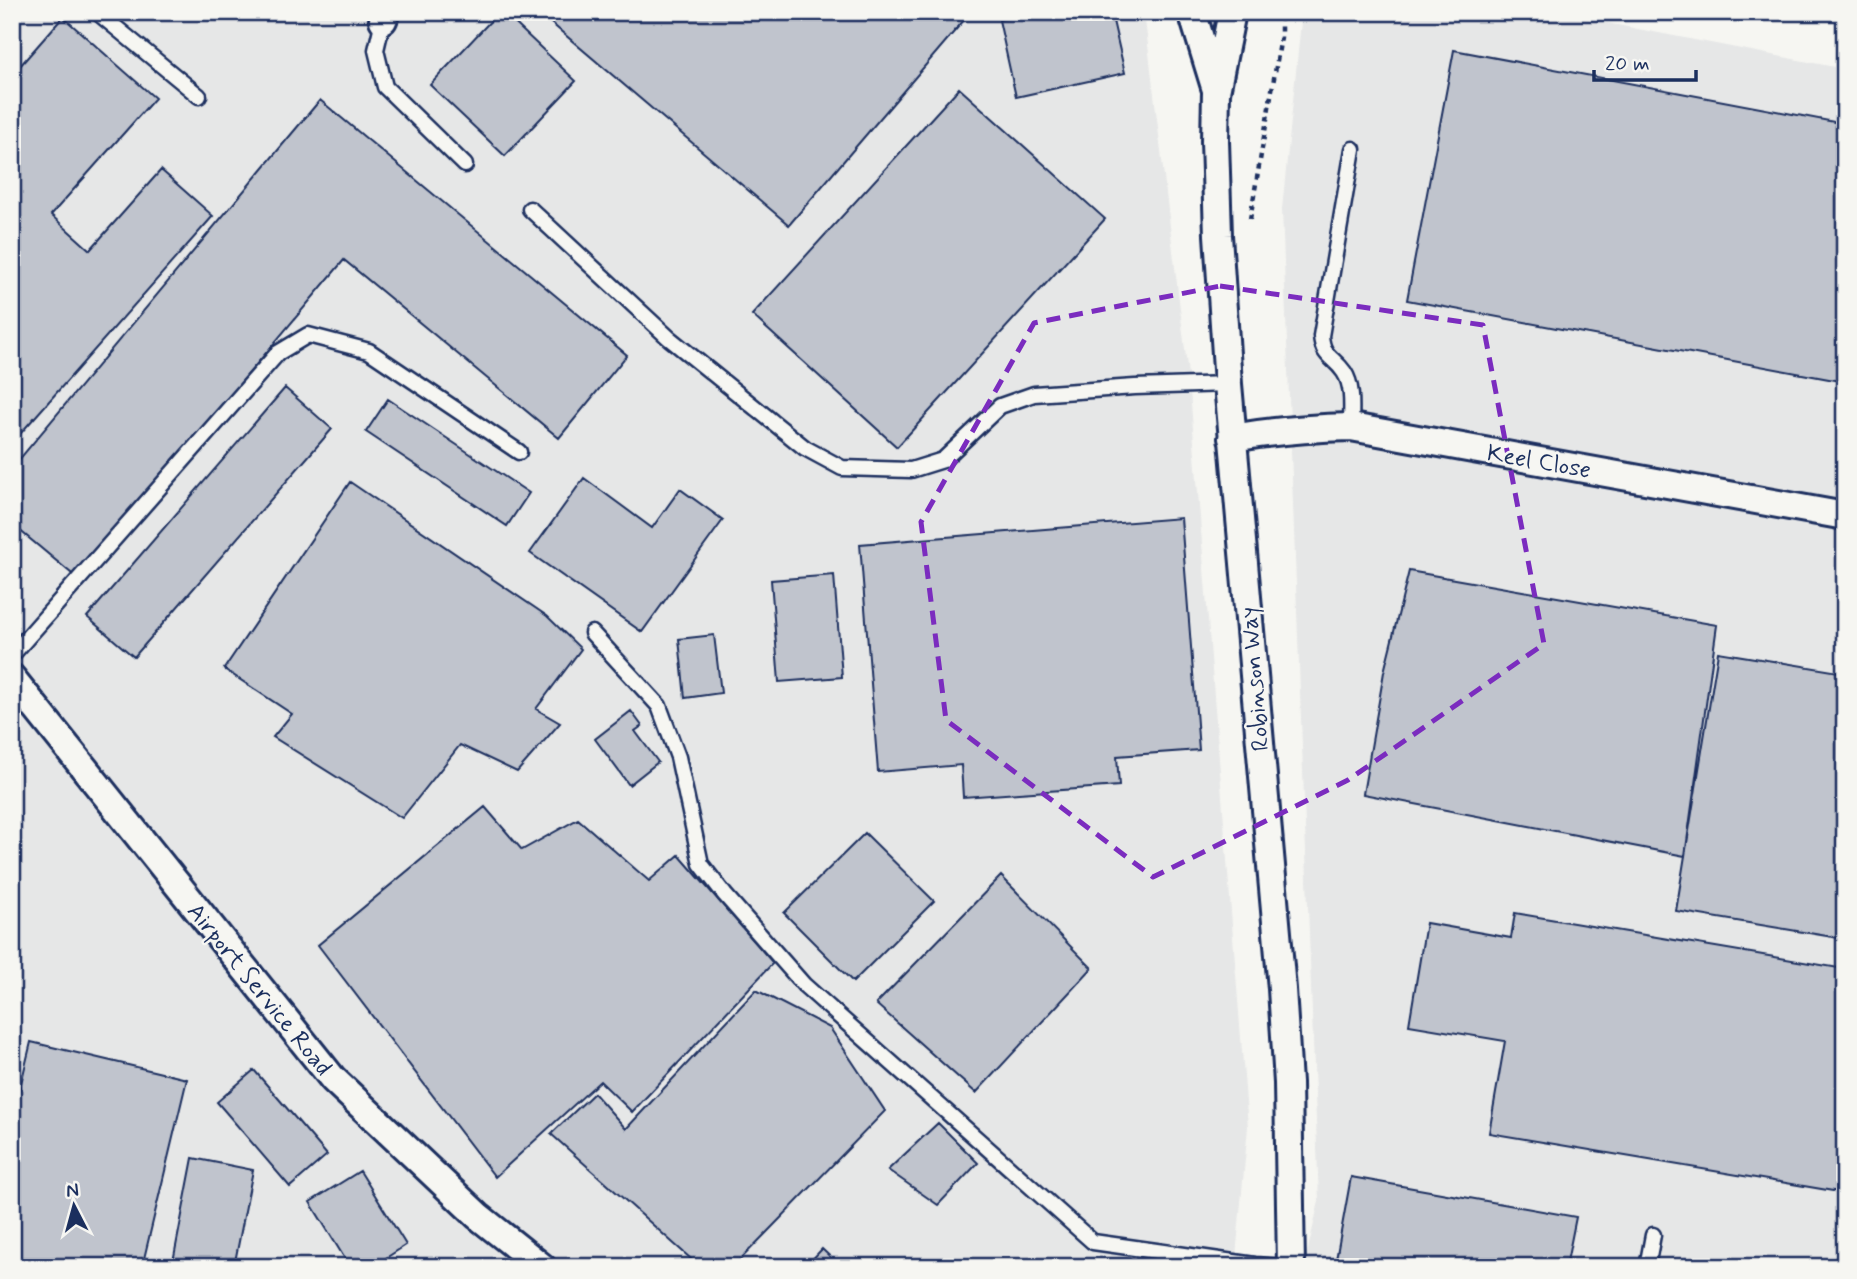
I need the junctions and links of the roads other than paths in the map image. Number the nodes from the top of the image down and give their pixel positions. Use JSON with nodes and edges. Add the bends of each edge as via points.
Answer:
{"nodes":[{"id":1,"x":97,"y":12,"type":"edge"},
{"id":2,"x":1192,"y":12,"type":"edge"},
{"id":3,"x":1232,"y":12,"type":"edge"},
{"id":4,"x":385,"y":16,"type":"edge"},
{"id":5,"x":1216,"y":92,"type":"junction"},
{"id":6,"x":199,"y":96,"type":"dead end"},
{"id":7,"x":1353,"y":149,"type":"dead end"},
{"id":8,"x":465,"y":165,"type":"dead end"},
{"id":9,"x":530,"y":209,"type":"dead end"},
{"id":10,"x":1228,"y":384,"type":"junction"},
{"id":11,"x":1351,"y":427,"type":"junction"},
{"id":12,"x":1232,"y":438,"type":"junction"},
{"id":13,"x":519,"y":452,"type":"dead end"},
{"id":14,"x":1845,"y":516,"type":"edge"},
{"id":15,"x":592,"y":633,"type":"dead end"},
{"id":16,"x":12,"y":655,"type":"edge"},
{"id":17,"x":12,"y":678,"type":"edge"},
{"id":18,"x":1653,"y":1236,"type":"dead end"},
{"id":19,"x":542,"y":1267,"type":"edge"},
{"id":20,"x":1284,"y":1267,"type":"edge"},
{"id":21,"x":1291,"y":1267,"type":"edge"},
{"id":22,"x":1647,"y":1267,"type":"edge"}],
"edges":[{"from":1,"to":6,"type":"lane"},
{"from":2,"to":5,"type":"street","name":"Robinson Way"},
{"from":3,"to":5,"type":"street","name":"Robinson Way"},
{"from":4,"to":8,"type":"lane","via":[[376,50],[385,88]]},
{"from":5,"to":10,"type":"street","name":"Robinson Way","via":[[1218,235]]},
{"from":7,"to":11,"type":"lane","via":[[1321,336],[1322,349],[1346,374]]},
{"from":9,"to":10,"type":"lane","via":[[669,338],[804,448],[842,468],[911,470],[943,460],[1000,406],[1034,394]]},
{"from":10,"to":12,"type":"street","name":"Robinson Way"},
{"from":11,"to":12,"type":"street","name":"Keel Close"},
{"from":11,"to":14,"type":"street","name":"Keel Close"},
{"from":12,"to":21,"type":"street","name":"Robinson Way","via":[[1282,989]]},
{"from":13,"to":16,"type":"lane","via":[[369,351],[308,335],[278,353]]},
{"from":15,"to":20,"type":"lane","via":[[659,706],[678,757],[701,864],[804,985],[1093,1242]]},
{"from":17,"to":19,"type":"street","name":"Airport Service Road","via":[[333,1079],[478,1216]]},
{"from":18,"to":22,"type":"lane"}]}
